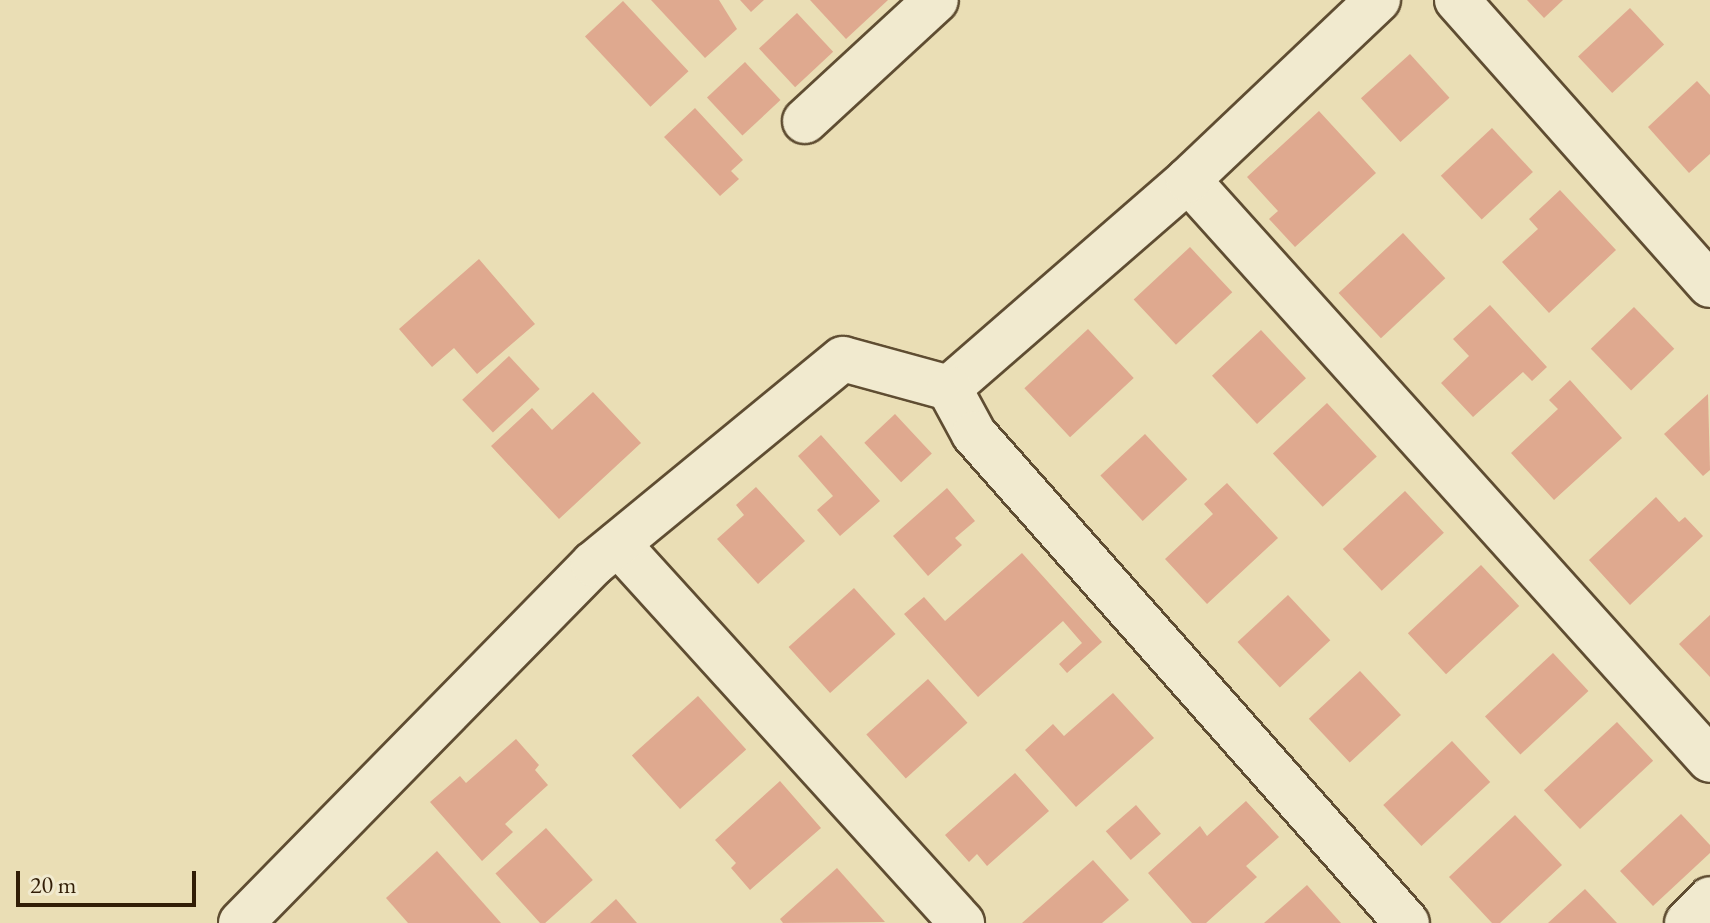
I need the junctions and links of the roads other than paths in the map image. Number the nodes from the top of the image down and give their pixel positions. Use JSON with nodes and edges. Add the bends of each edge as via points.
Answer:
{"nodes":[{"id":1,"x":936,"y":0,"type":"edge"},
{"id":2,"x":1378,"y":0,"type":"edge"},
{"id":3,"x":1457,"y":0,"type":"edge"},
{"id":4,"x":805,"y":121,"type":"dead end"},
{"id":5,"x":1188,"y":180,"type":"junction"},
{"id":6,"x":1710,"y":285,"type":"edge"},
{"id":7,"x":949,"y":388,"type":"junction"},
{"id":8,"x":618,"y":544,"type":"junction"},
{"id":9,"x":1710,"y":760,"type":"edge"},
{"id":10,"x":1710,"y":899,"type":"edge"},
{"id":11,"x":241,"y":923,"type":"edge"},
{"id":12,"x":962,"y":923,"type":"edge"},
{"id":13,"x":1407,"y":923,"type":"edge"},
{"id":14,"x":1687,"y":923,"type":"edge"}],
"edges":[{"from":1,"to":4,"type":"street"},
{"from":2,"to":5,"type":"street"},
{"from":3,"to":6,"type":"street"},
{"from":5,"to":7,"type":"street"},
{"from":5,"to":9,"type":"street"},
{"from":7,"to":8,"type":"street","via":[[843,359]]},
{"from":7,"to":13,"type":"street","via":[[974,434]]},
{"from":8,"to":11,"type":"street"},
{"from":8,"to":12,"type":"street"},
{"from":10,"to":14,"type":"street"}]}
